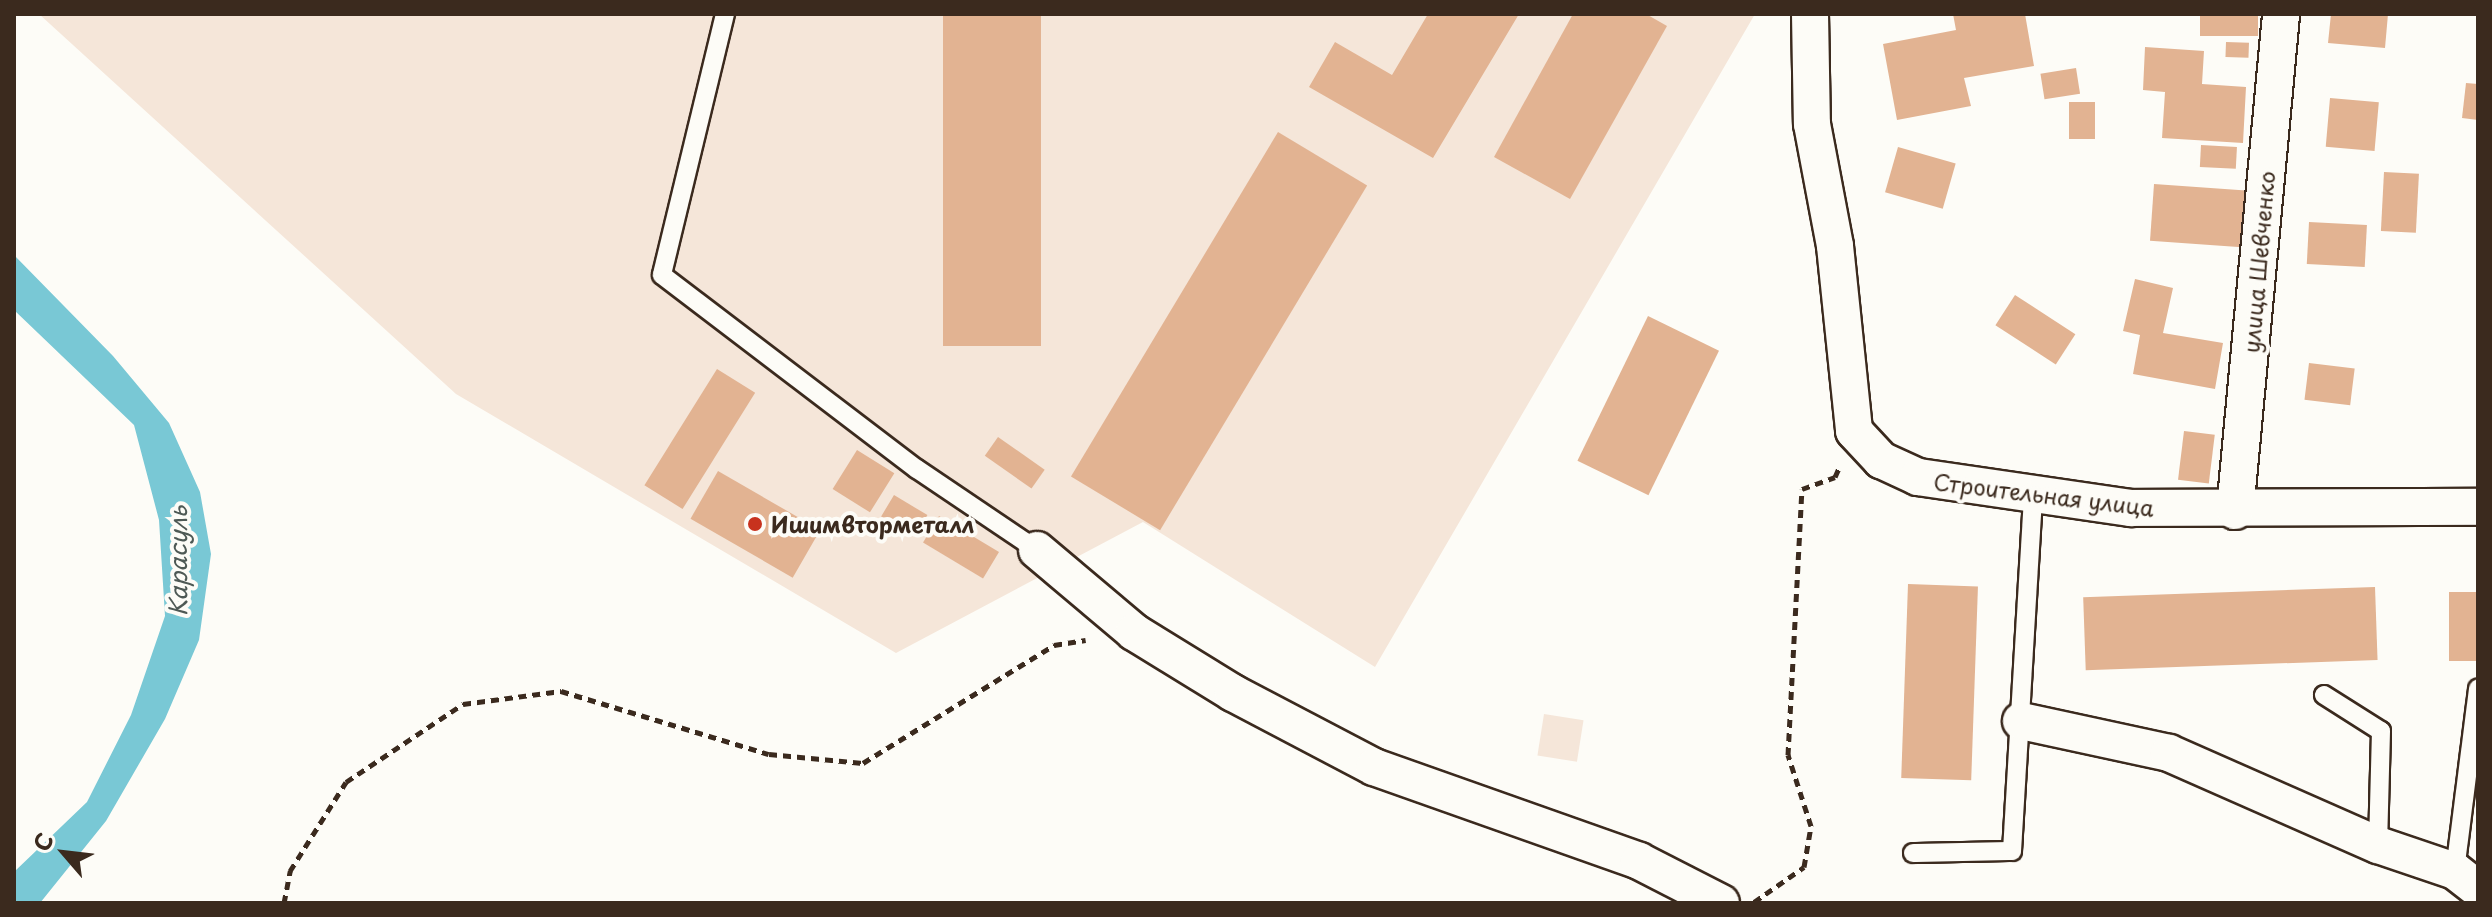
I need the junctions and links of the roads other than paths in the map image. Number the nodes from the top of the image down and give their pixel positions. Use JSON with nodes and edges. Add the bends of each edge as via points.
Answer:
{"nodes":[{"id":1,"x":725,"y":14,"type":"edge"},
{"id":2,"x":1810,"y":14,"type":"edge"},
{"id":3,"x":2281,"y":14,"type":"edge"},
{"id":4,"x":2033,"y":496,"type":"junction"},
{"id":5,"x":2478,"y":507,"type":"edge"},
{"id":6,"x":2235,"y":511,"type":"junction"},
{"id":7,"x":1037,"y":550,"type":"joint"},
{"id":8,"x":2478,"y":688,"type":"edge"},
{"id":9,"x":2324,"y":695,"type":"dead end"},
{"id":10,"x":2021,"y":721,"type":"junction"},
{"id":11,"x":2378,"y":845,"type":"junction"},
{"id":12,"x":1913,"y":853,"type":"dead end"},
{"id":13,"x":2466,"y":880,"type":"edge"},
{"id":14,"x":1721,"y":903,"type":"edge"}],
"edges":[{"from":1,"to":7,"type":"lane","via":[[662,275],[917,469]]},
{"from":2,"to":4,"type":"street","name":"Строительная улица","via":[[1812,124],[1835,246],[1854,431],[1881,460],[1918,477]]},
{"from":3,"to":6,"type":"street","name":"улица Шевченко"},
{"from":4,"to":6,"type":"street","name":"Строительная улица","via":[[2131,508]]},
{"from":4,"to":10,"type":"lane"},
{"from":5,"to":6,"type":"street","name":"Строительная улица"},
{"from":7,"to":14,"type":"street","via":[[1134,632],[1233,693],[1374,767],[1639,861]]},
{"from":8,"to":13,"type":"lane"},
{"from":9,"to":11,"type":"lane","via":[[2381,731]]},
{"from":10,"to":11,"type":"street","via":[[2169,753]]},
{"from":10,"to":12,"type":"lane","via":[[2012,851]]},
{"from":11,"to":13,"type":"street"}]}
